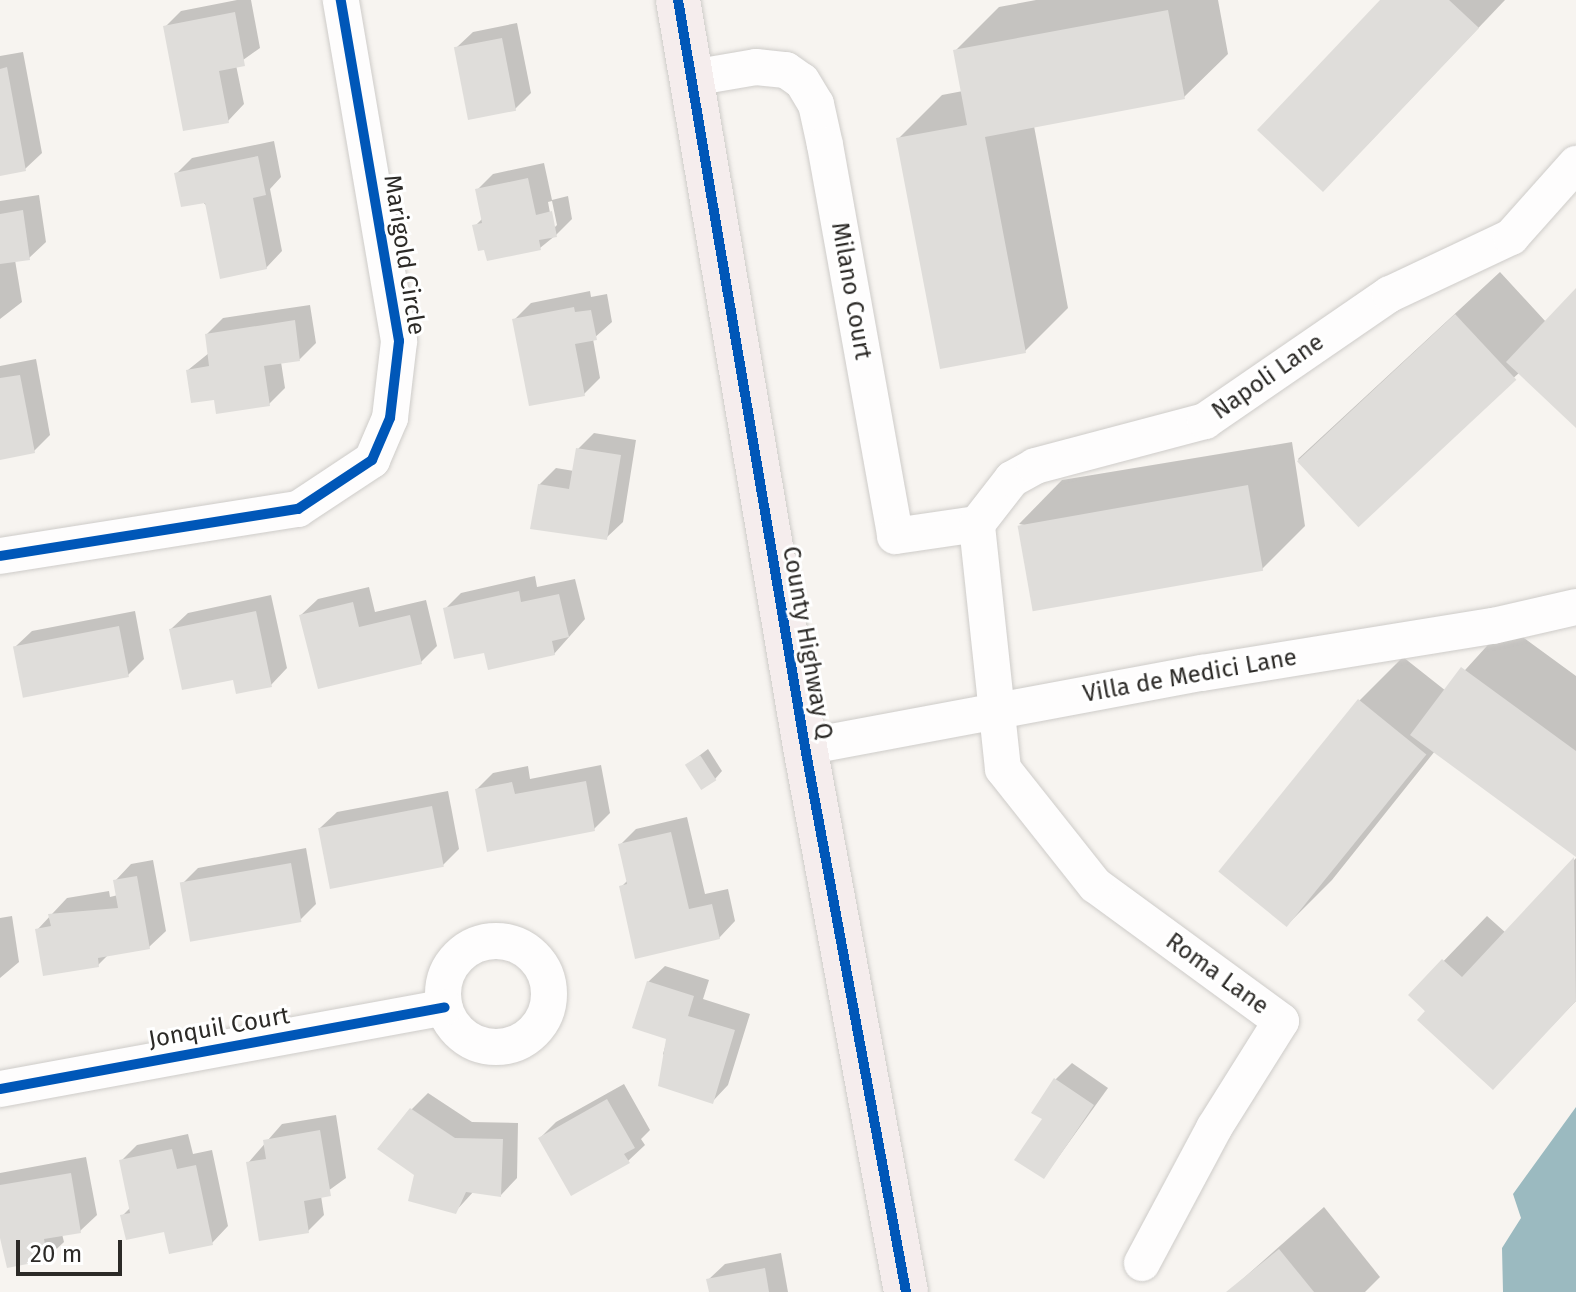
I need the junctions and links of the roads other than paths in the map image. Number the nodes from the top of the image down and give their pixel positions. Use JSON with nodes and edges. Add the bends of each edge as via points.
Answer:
{"nodes":[{"id":1,"x":341,"y":0,"type":"edge"},
{"id":2,"x":678,"y":0,"type":"edge"},
{"id":3,"x":692,"y":78,"type":"junction"},
{"id":4,"x":1576,"y":164,"type":"edge"},
{"id":5,"x":977,"y":524,"type":"junction"},
{"id":6,"x":0,"y":556,"type":"edge"},
{"id":7,"x":1576,"y":607,"type":"edge"},
{"id":8,"x":999,"y":710,"type":"junction"},
{"id":9,"x":805,"y":747,"type":"junction"},
{"id":10,"x":445,"y":1007,"type":"dead end"},
{"id":11,"x":0,"y":1089,"type":"edge"},
{"id":12,"x":1142,"y":1263,"type":"dead end"},
{"id":13,"x":906,"y":1292,"type":"edge"}],
"edges":[{"from":1,"to":6,"type":"street","name":"Marigold Circle","via":[[399,341],[390,418],[372,460],[298,509]]},
{"from":2,"to":3,"type":"main road","name":"County Highway Q"},
{"from":3,"to":5,"type":"street","name":"Milano Court","via":[[756,67],[786,70],[802,81],[816,104],[825,145],[895,536]]},
{"from":3,"to":9,"type":"main road","name":"County Highway Q"},
{"from":4,"to":5,"type":"street","name":"Napoli Lane","via":[[1511,237],[1390,294],[1205,421],[1035,466],[1012,479]]},
{"from":5,"to":8,"type":"street"},
{"from":7,"to":8,"type":"street","name":"Villa de Medici Lane","via":[[1493,626]]},
{"from":8,"to":9,"type":"street","name":"Villa de Medici Lane"},
{"from":8,"to":12,"type":"street","name":"Roma Lane","via":[[1003,769],[1095,885],[1281,1021],[1214,1128]]},
{"from":9,"to":13,"type":"main road","name":"County Highway Q"},
{"from":10,"to":11,"type":"street","name":"Jonquil Court"}]}
